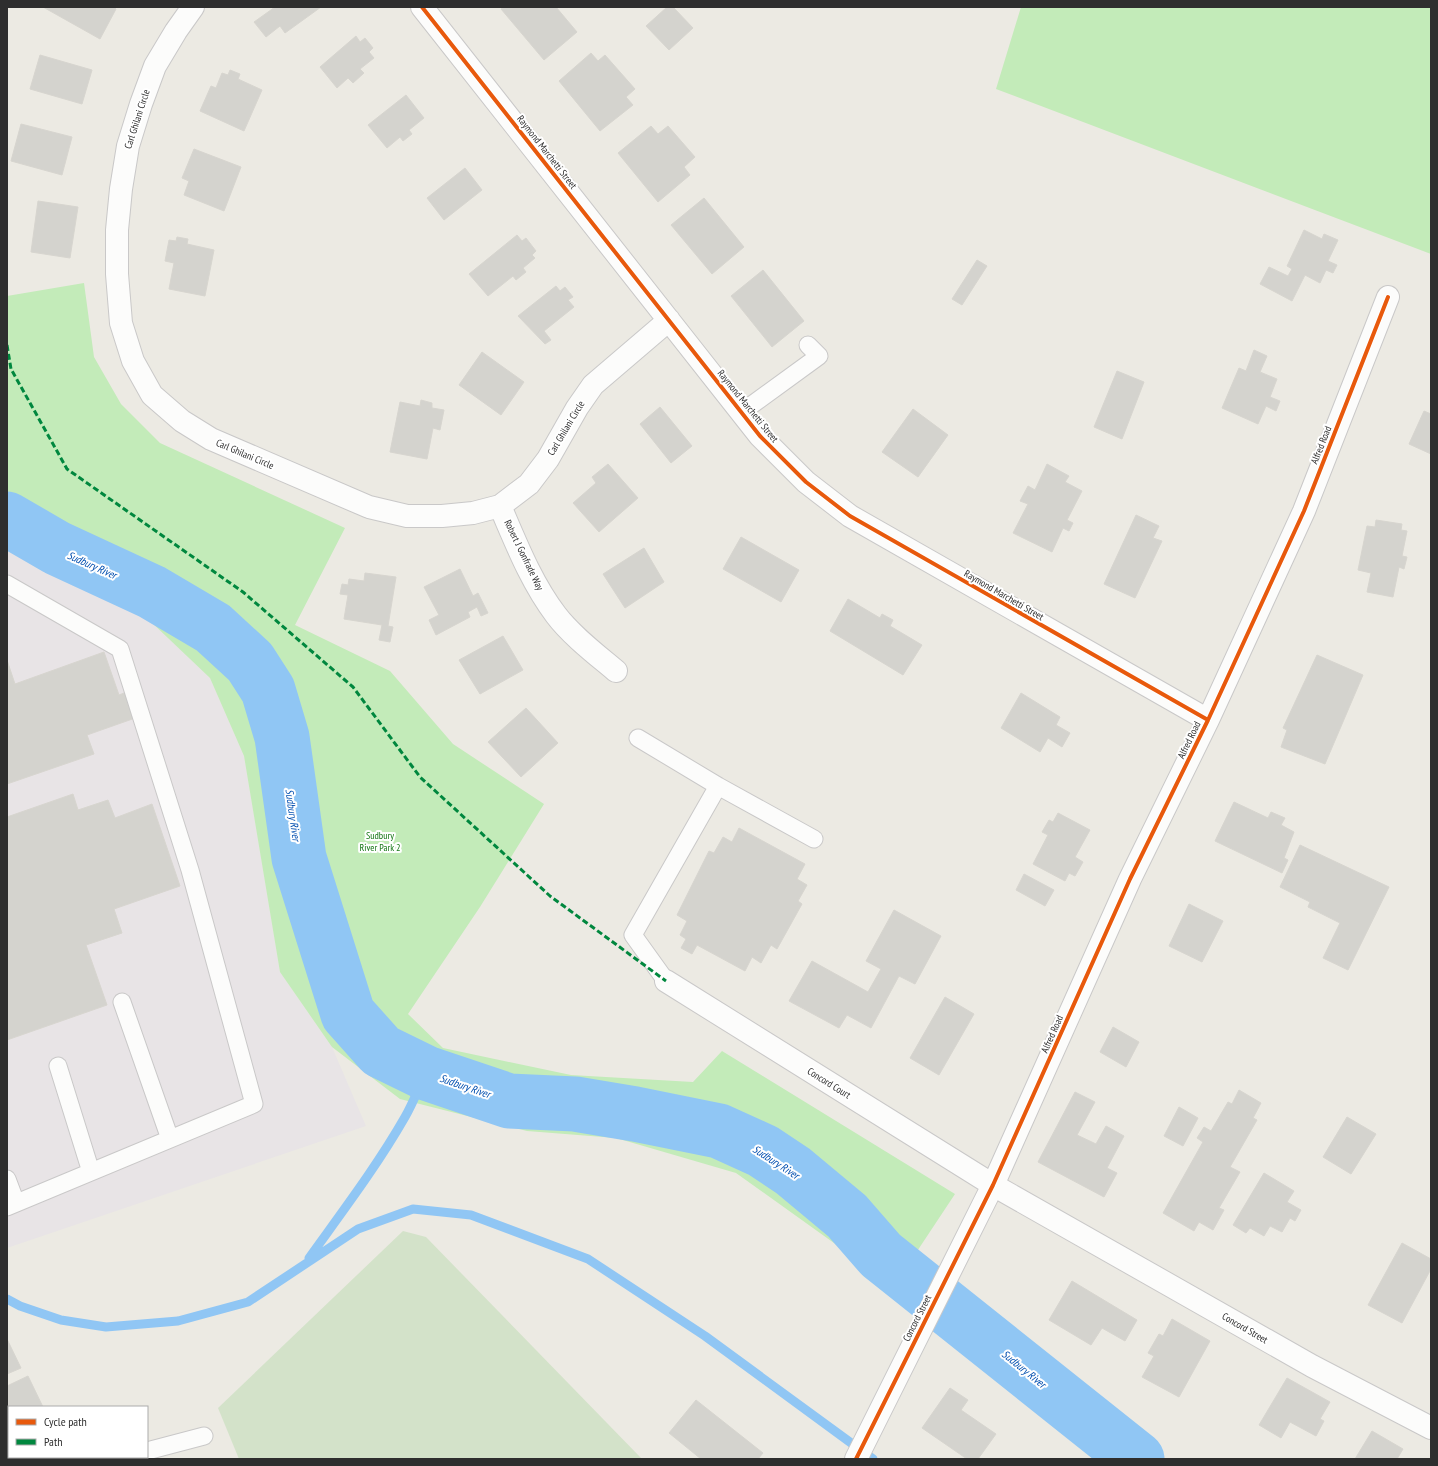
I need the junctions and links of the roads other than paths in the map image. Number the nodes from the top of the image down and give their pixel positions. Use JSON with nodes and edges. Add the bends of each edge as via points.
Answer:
{"nodes":[{"id":1,"x":193,"y":7,"type":"edge"},
{"id":2,"x":422,"y":7,"type":"edge"},
{"id":3,"x":1388,"y":297,"type":"dead end"},
{"id":4,"x":669,"y":320,"type":"junction"},
{"id":5,"x":808,"y":345,"type":"dead end"},
{"id":6,"x":742,"y":412,"type":"junction"},
{"id":7,"x":500,"y":506,"type":"junction"},
{"id":8,"x":7,"y":584,"type":"edge"},
{"id":9,"x":616,"y":671,"type":"dead end"},
{"id":10,"x":1208,"y":720,"type":"junction"},
{"id":11,"x":638,"y":738,"type":"dead end"},
{"id":12,"x":718,"y":786,"type":"junction"},
{"id":13,"x":814,"y":839,"type":"dead end"},
{"id":14,"x":666,"y":981,"type":"joint"},
{"id":15,"x":122,"y":1002,"type":"dead end"},
{"id":16,"x":58,"y":1066,"type":"dead end"},
{"id":17,"x":170,"y":1139,"type":"junction"},
{"id":18,"x":91,"y":1172,"type":"junction"},
{"id":19,"x":7,"y":1179,"type":"edge"},
{"id":20,"x":993,"y":1185,"type":"junction"},
{"id":21,"x":12,"y":1205,"type":"edge"},
{"id":22,"x":1431,"y":1428,"type":"edge"},
{"id":23,"x":204,"y":1436,"type":"dead end"},
{"id":24,"x":148,"y":1451,"type":"edge"},
{"id":25,"x":856,"y":1459,"type":"edge"}],
"edges":[{"from":1,"to":7,"type":"street","name":"Carl Ghilani Circle","via":[[155,66],[128,146],[121,189],[117,237],[121,323],[133,361],[152,395],[182,421],[211,439],[369,508],[407,516],[442,516],[473,513]]},
{"from":2,"to":4,"type":"street","name":"Raymond Marchetti Street"},
{"from":3,"to":10,"type":"street","name":"Alfred Road","via":[[1304,510]]},
{"from":4,"to":6,"type":"street","name":"Raymond Marchetti Street"},
{"from":4,"to":7,"type":"street","name":"Carl Ghilani Circle","via":[[593,385],[548,459],[529,484]]},
{"from":5,"to":6,"type":"lane","via":[[819,356]]},
{"from":6,"to":10,"type":"street","name":"Raymond Marchetti Street","via":[[760,436],[806,482],[850,516]]},
{"from":7,"to":9,"type":"street","name":"Robert J Gonfrade Way","via":[[534,581],[556,616]]},
{"from":8,"to":17,"type":"lane","via":[[120,649],[190,870],[254,1104]]},
{"from":10,"to":20,"type":"street","name":"Alfred Road","via":[[1130,879]]},
{"from":11,"to":12,"type":"lane"},
{"from":12,"to":13,"type":"lane"},
{"from":12,"to":14,"type":"lane","via":[[632,935]]},
{"from":14,"to":20,"type":"street","name":"Concord Court"},
{"from":15,"to":17,"type":"lane"},
{"from":16,"to":18,"type":"lane"},
{"from":17,"to":18,"type":"lane"},
{"from":18,"to":21,"type":"lane"},
{"from":19,"to":21,"type":"lane"},
{"from":20,"to":22,"type":"street","name":"Concord Street","via":[[1312,1366]]},
{"from":20,"to":25,"type":"street","name":"Concord Street"},
{"from":23,"to":24,"type":"lane"}]}
